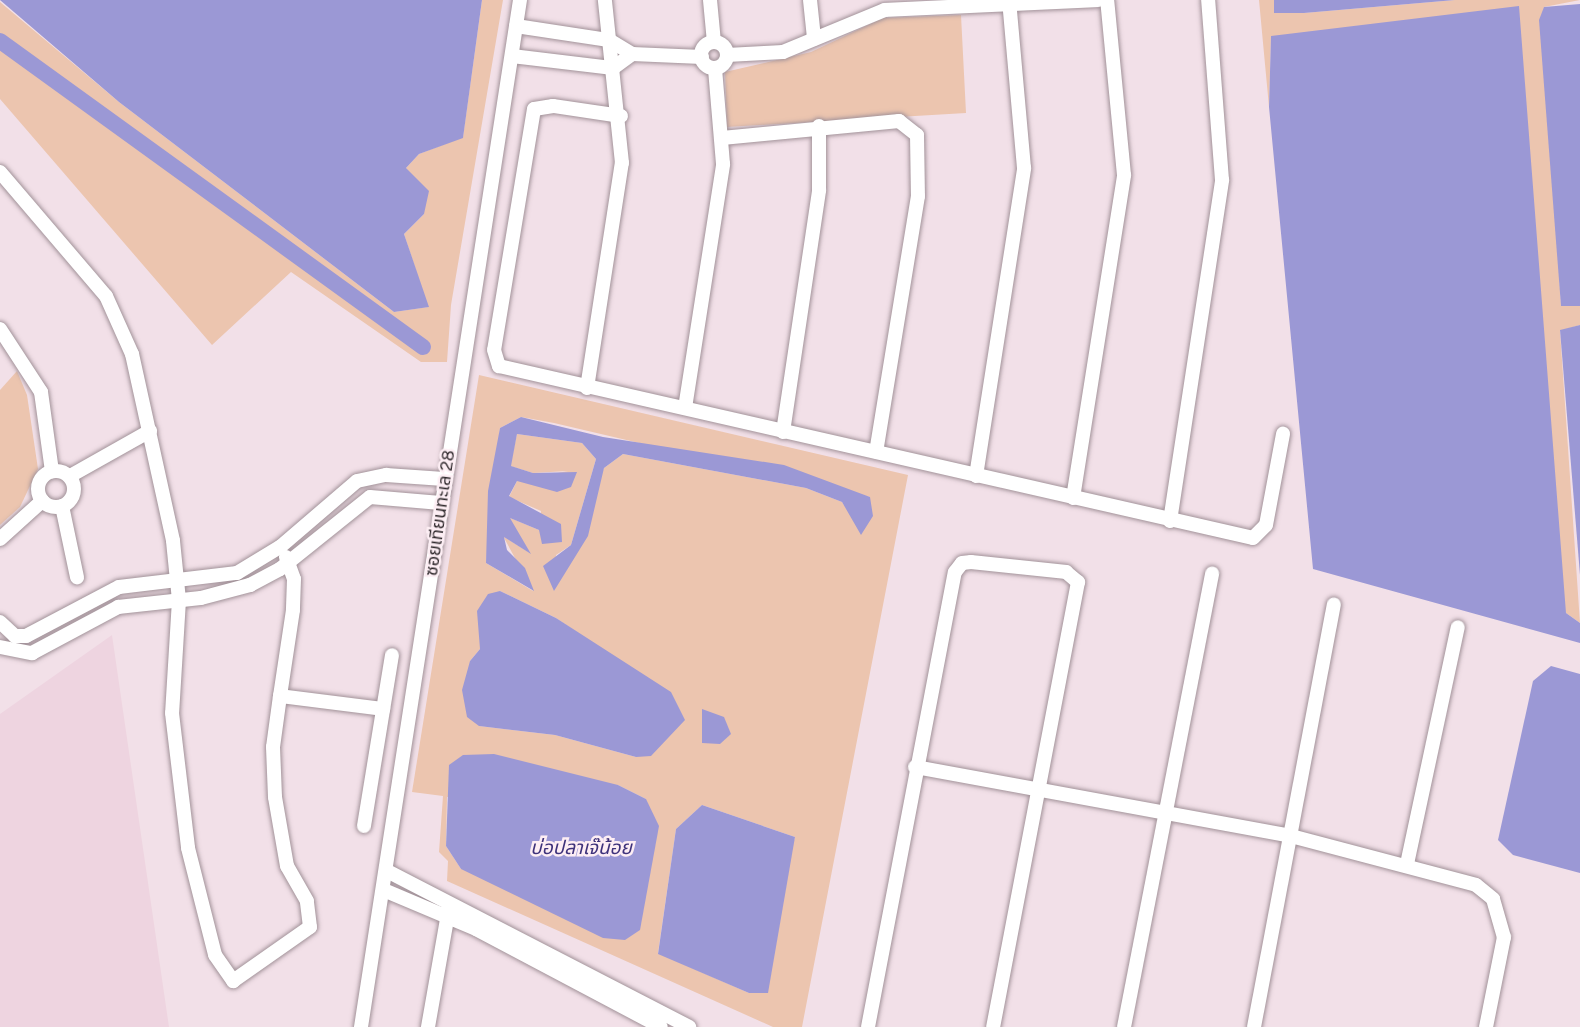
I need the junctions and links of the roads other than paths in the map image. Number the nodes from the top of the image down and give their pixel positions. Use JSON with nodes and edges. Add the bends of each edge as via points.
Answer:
{"nodes":[{"id":1,"x":520,"y":0,"type":"edge"},
{"id":2,"x":605,"y":0,"type":"edge"},
{"id":3,"x":710,"y":0,"type":"edge"},
{"id":4,"x":810,"y":0,"type":"edge"},
{"id":5,"x":1098,"y":0,"type":"edge"},
{"id":6,"x":1107,"y":0,"type":"edge"},
{"id":7,"x":1208,"y":0,"type":"edge"},
{"id":8,"x":1009,"y":2,"type":"edge"},
{"id":9,"x":910,"y":3,"type":"edge"},
{"id":10,"x":516,"y":26,"type":"junction"},
{"id":11,"x":814,"y":39,"type":"junction"},
{"id":12,"x":609,"y":40,"type":"junction"},
{"id":13,"x":714,"y":42,"type":"junction"},
{"id":14,"x":632,"y":54,"type":"junction"},
{"id":15,"x":727,"y":55,"type":"junction"},
{"id":16,"x":512,"y":56,"type":"junction"},
{"id":17,"x":702,"y":57,"type":"junction"},
{"id":18,"x":613,"y":68,"type":"junction"},
{"id":19,"x":715,"y":68,"type":"junction"},
{"id":20,"x":621,"y":116,"type":"junction"},
{"id":21,"x":819,"y":126,"type":"junction"},
{"id":22,"x":722,"y":138,"type":"junction"},
{"id":23,"x":0,"y":172,"type":"edge"},
{"id":24,"x":0,"y":328,"type":"edge"},
{"id":25,"x":587,"y":388,"type":"junction"},
{"id":26,"x":685,"y":408,"type":"junction"},
{"id":27,"x":150,"y":431,"type":"junction"},
{"id":28,"x":783,"y":432,"type":"junction"},
{"id":29,"x":1283,"y":435,"type":"dead end"},
{"id":30,"x":876,"y":453,"type":"junction"},
{"id":31,"x":52,"y":471,"type":"junction"},
{"id":32,"x":70,"y":476,"type":"junction"},
{"id":33,"x":976,"y":476,"type":"junction"},
{"id":34,"x":367,"y":477,"type":"junction"},
{"id":35,"x":444,"y":479,"type":"junction"},
{"id":36,"x":370,"y":497,"type":"junction"},
{"id":37,"x":1073,"y":498,"type":"junction"},
{"id":38,"x":42,"y":501,"type":"junction"},
{"id":39,"x":441,"y":503,"type":"junction"},
{"id":40,"x":62,"y":506,"type":"junction"},
{"id":41,"x":1170,"y":521,"type":"junction"},
{"id":42,"x":0,"y":539,"type":"edge"},
{"id":43,"x":279,"y":547,"type":"junction"},
{"id":44,"x":290,"y":561,"type":"junction"},
{"id":45,"x":1212,"y":573,"type":"dead end"},
{"id":46,"x":77,"y":577,"type":"dead end"},
{"id":47,"x":177,"y":581,"type":"junction"},
{"id":48,"x":179,"y":600,"type":"junction"},
{"id":49,"x":1334,"y":605,"type":"dead end"},
{"id":50,"x":0,"y":622,"type":"edge"},
{"id":51,"x":1458,"y":627,"type":"dead end"},
{"id":52,"x":15,"y":636,"type":"junction"},
{"id":53,"x":5,"y":650,"type":"edge"},
{"id":54,"x":392,"y":655,"type":"dead end"},
{"id":55,"x":280,"y":696,"type":"junction"},
{"id":56,"x":383,"y":709,"type":"junction"},
{"id":57,"x":915,"y":767,"type":"junction"},
{"id":58,"x":1037,"y":789,"type":"junction"},
{"id":59,"x":1164,"y":810,"type":"junction"},
{"id":60,"x":364,"y":826,"type":"dead end"},
{"id":61,"x":1291,"y":836,"type":"junction"},
{"id":62,"x":1408,"y":864,"type":"junction"},
{"id":63,"x":389,"y":872,"type":"junction"},
{"id":64,"x":386,"y":891,"type":"junction"},
{"id":65,"x":449,"y":910,"type":"junction"},
{"id":66,"x":575,"y":974,"type":"junction"},
{"id":67,"x":361,"y":1027,"type":"edge"},
{"id":68,"x":428,"y":1027,"type":"edge"},
{"id":69,"x":661,"y":1027,"type":"edge"},
{"id":70,"x":689,"y":1027,"type":"edge"},
{"id":71,"x":868,"y":1027,"type":"edge"},
{"id":72,"x":993,"y":1027,"type":"edge"},
{"id":73,"x":1124,"y":1027,"type":"edge"},
{"id":74,"x":1254,"y":1027,"type":"edge"},
{"id":75,"x":1486,"y":1027,"type":"edge"}],
"edges":[{"from":1,"to":10,"type":"street","name":"ซอยเทียนทะเล 28"},
{"from":2,"to":12,"type":"street"},
{"from":3,"to":13,"type":"street"},
{"from":4,"to":11,"type":"street"},
{"from":5,"to":8,"type":"street"},
{"from":6,"to":37,"type":"street","via":[[1124,175]]},
{"from":7,"to":41,"type":"street","via":[[1222,180]]},
{"from":8,"to":9,"type":"street"},
{"from":8,"to":33,"type":"street","via":[[1024,168]]},
{"from":9,"to":11,"type":"street","via":[[856,19]]},
{"from":10,"to":12,"type":"street"},
{"from":10,"to":16,"type":"street","name":"ซอยเทียนทะเล 28"},
{"from":11,"to":15,"type":"street","via":[[767,55]]},
{"from":12,"to":14,"type":"street"},
{"from":12,"to":18,"type":"street"},
{"from":13,"to":15,"type":"street"},
{"from":13,"to":17,"type":"street","via":[[704,47]]},
{"from":14,"to":17,"type":"street"},
{"from":14,"to":18,"type":"street"},
{"from":15,"to":19,"type":"street"},
{"from":16,"to":18,"type":"street"},
{"from":16,"to":35,"type":"street","name":"ซอยเทียนทะเล 28"},
{"from":17,"to":19,"type":"street"},
{"from":18,"to":20,"type":"street"},
{"from":19,"to":22,"type":"street"},
{"from":20,"to":25,"type":"street","via":[[622,163]]},
{"from":20,"to":25,"type":"street","via":[[552,106],[534,109],[494,351],[499,366]]},
{"from":21,"to":22,"type":"street"},
{"from":21,"to":28,"type":"street","via":[[819,190]]},
{"from":21,"to":30,"type":"street","via":[[899,121],[917,135],[918,196]]},
{"from":22,"to":26,"type":"street","via":[[723,164]]},
{"from":23,"to":27,"type":"street","via":[[117,313]]},
{"from":24,"to":31,"type":"street","via":[[41,392]]},
{"from":25,"to":26,"type":"street"},
{"from":26,"to":28,"type":"street"},
{"from":27,"to":32,"type":"street"},
{"from":27,"to":47,"type":"street","via":[[166,496]]},
{"from":28,"to":30,"type":"street"},
{"from":29,"to":41,"type":"street","via":[[1260,536]]},
{"from":30,"to":33,"type":"street"},
{"from":31,"to":32,"type":"street"},
{"from":31,"to":38,"type":"street","via":[[38,482]]},
{"from":32,"to":40,"type":"street","via":[[75,490]]},
{"from":33,"to":37,"type":"street"},
{"from":34,"to":35,"type":"street"},
{"from":34,"to":36,"type":"street"},
{"from":34,"to":43,"type":"street"},
{"from":35,"to":39,"type":"street","name":"ซอยเทียนทะเล 28"},
{"from":36,"to":39,"type":"street"},
{"from":36,"to":44,"type":"street"},
{"from":37,"to":41,"type":"street"},
{"from":38,"to":40,"type":"street"},
{"from":38,"to":42,"type":"street"},
{"from":39,"to":63,"type":"street","name":"ซอยเทียนทะเล 28"},
{"from":40,"to":46,"type":"street"},
{"from":43,"to":44,"type":"street"},
{"from":43,"to":47,"type":"street","via":[[237,573]]},
{"from":44,"to":48,"type":"street","via":[[237,590]]},
{"from":44,"to":55,"type":"street","via":[[293,610]]},
{"from":45,"to":59,"type":"street"},
{"from":47,"to":48,"type":"street"},
{"from":47,"to":52,"type":"street","via":[[105,591],[39,631]]},
{"from":48,"to":53,"type":"street","via":[[118,607],[43,650]]},
{"from":48,"to":55,"type":"street","via":[[170,685],[188,848],[215,955],[233,981],[310,927],[307,901],[287,866],[275,797],[273,747]]},
{"from":49,"to":61,"type":"street"},
{"from":50,"to":52,"type":"street"},
{"from":51,"to":62,"type":"street"},
{"from":52,"to":53,"type":"street"},
{"from":54,"to":56,"type":"street"},
{"from":55,"to":56,"type":"street"},
{"from":56,"to":60,"type":"street"},
{"from":57,"to":58,"type":"street"},
{"from":57,"to":58,"type":"street","via":[[955,572],[962,562],[1066,572],[1079,582]]},
{"from":57,"to":71,"type":"street"},
{"from":58,"to":59,"type":"street"},
{"from":58,"to":72,"type":"street"},
{"from":59,"to":61,"type":"street"},
{"from":59,"to":73,"type":"street"},
{"from":61,"to":62,"type":"street"},
{"from":61,"to":74,"type":"street"},
{"from":62,"to":75,"type":"street","via":[[1476,885],[1498,909],[1504,937]]},
{"from":63,"to":64,"type":"street","name":"ซอยเทียนทะเล 28"},
{"from":63,"to":65,"type":"street"},
{"from":64,"to":65,"type":"street"},
{"from":64,"to":67,"type":"street","name":"ซอยเทียนทะเล 28"},
{"from":65,"to":66,"type":"street"},
{"from":65,"to":68,"type":"street"},
{"from":66,"to":69,"type":"street"},
{"from":66,"to":70,"type":"street"}]}
